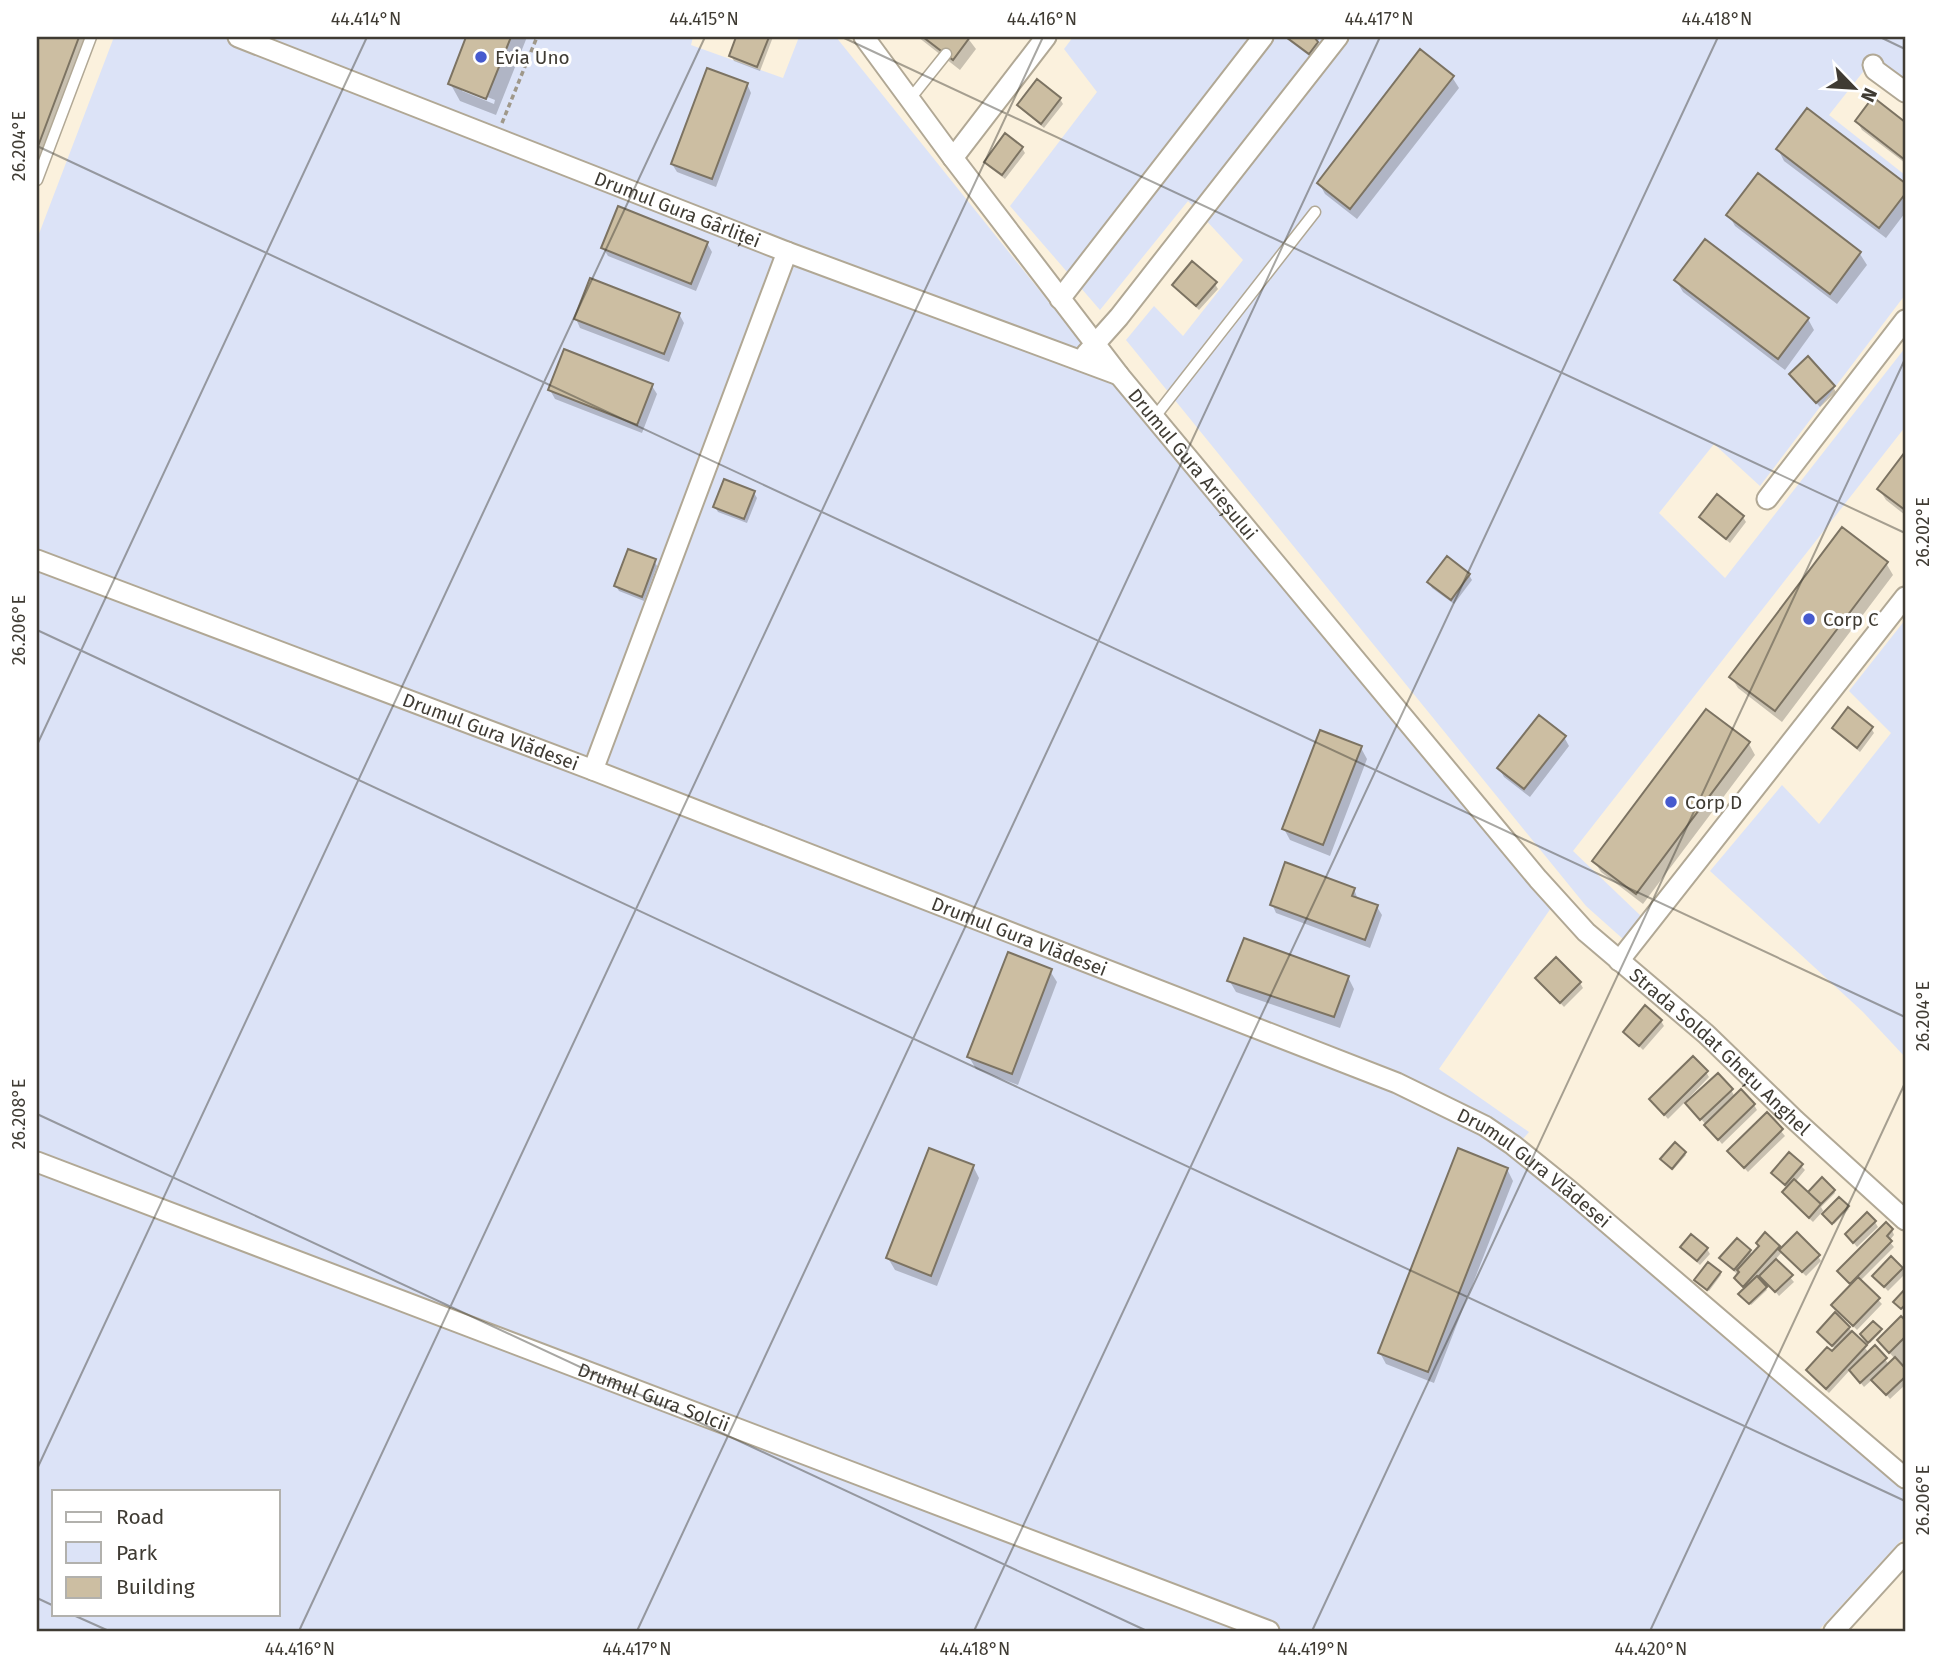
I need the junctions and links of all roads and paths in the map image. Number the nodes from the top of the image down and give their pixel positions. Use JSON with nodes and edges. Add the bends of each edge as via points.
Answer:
{"nodes":[{"id":1,"x":92,"y":37,"type":"edge"},
{"id":2,"x":238,"y":37,"type":"edge"},
{"id":3,"x":537,"y":37,"type":"edge"},
{"id":4,"x":1046,"y":37,"type":"edge"},
{"id":5,"x":1263,"y":37,"type":"edge"},
{"id":6,"x":1338,"y":37,"type":"edge"},
{"id":7,"x":869,"y":38,"type":"edge"},
{"id":8,"x":946,"y":54,"type":"dead end"},
{"id":9,"x":1873,"y":65,"type":"dead end"},
{"id":10,"x":1905,"y":92,"type":"edge"},
{"id":11,"x":910,"y":99,"type":"junction"},
{"id":12,"x":496,"y":138,"type":"junction"},
{"id":13,"x":953,"y":158,"type":"junction"},
{"id":14,"x":37,"y":180,"type":"edge"},
{"id":15,"x":1315,"y":212,"type":"dead end"},
{"id":16,"x":787,"y":252,"type":"junction"},
{"id":17,"x":1060,"y":299,"type":"junction"},
{"id":18,"x":1905,"y":320,"type":"edge"},
{"id":19,"x":1096,"y":345,"type":"junction"},
{"id":20,"x":1079,"y":360,"type":"junction"},
{"id":21,"x":1119,"y":375,"type":"junction"},
{"id":22,"x":1154,"y":418,"type":"junction"},
{"id":23,"x":1767,"y":499,"type":"dead end"},
{"id":24,"x":37,"y":560,"type":"edge"},
{"id":25,"x":1905,"y":597,"type":"edge"},
{"id":26,"x":593,"y":770,"type":"junction"},
{"id":27,"x":1538,"y":879,"type":"joint"},
{"id":28,"x":1619,"y":961,"type":"junction"},
{"id":29,"x":37,"y":1162,"type":"edge"},
{"id":30,"x":1905,"y":1220,"type":"edge"},
{"id":31,"x":1905,"y":1479,"type":"edge"},
{"id":32,"x":1905,"y":1553,"type":"edge"},
{"id":33,"x":1269,"y":1631,"type":"edge"},
{"id":34,"x":1835,"y":1631,"type":"edge"}],
"edges":[{"from":1,"to":14,"type":"lane"},
{"from":2,"to":12,"type":"street","name":"Drumul Gura Gârliței"},
{"from":3,"to":12,"type":"path"},
{"from":4,"to":13,"type":"street"},
{"from":5,"to":17,"type":"street"},
{"from":6,"to":19,"type":"street"},
{"from":7,"to":11,"type":"street","name":"Drumul Gura Arieșului"},
{"from":8,"to":11,"type":"lane"},
{"from":9,"to":10,"type":"street"},
{"from":11,"to":13,"type":"street","name":"Drumul Gura Arieșului"},
{"from":12,"to":16,"type":"street","name":"Drumul Gura Gârliței"},
{"from":13,"to":17,"type":"street","name":"Drumul Gura Arieșului"},
{"from":15,"to":22,"type":"lane"},
{"from":16,"to":20,"type":"street","name":"Drumul Gura Gârliței"},
{"from":16,"to":26,"type":"street"},
{"from":17,"to":19,"type":"street","name":"Drumul Gura Arieșului"},
{"from":18,"to":23,"type":"street"},
{"from":19,"to":20,"type":"street"},
{"from":19,"to":21,"type":"street","name":"Drumul Gura Arieșului"},
{"from":20,"to":21,"type":"street","name":"Drumul Gura Gârliței"},
{"from":21,"to":22,"type":"street","name":"Drumul Gura Arieșului"},
{"from":22,"to":27,"type":"street","name":"Drumul Gura Arieșului"},
{"from":24,"to":26,"type":"street","name":"Drumul Gura Vlădesei"},
{"from":25,"to":28,"type":"street"},
{"from":26,"to":31,"type":"street","name":"Drumul Gura Vlădesei","via":[[1397,1083],[1476,1121],[1570,1191]]},
{"from":27,"to":28,"type":"street","name":"Strada Soldat Ghețu Anghel"},
{"from":28,"to":30,"type":"street","name":"Strada Soldat Ghețu Anghel","via":[[1706,1034]]},
{"from":29,"to":33,"type":"street","name":"Drumul Gura Solcii"},
{"from":32,"to":34,"type":"street"}]}
